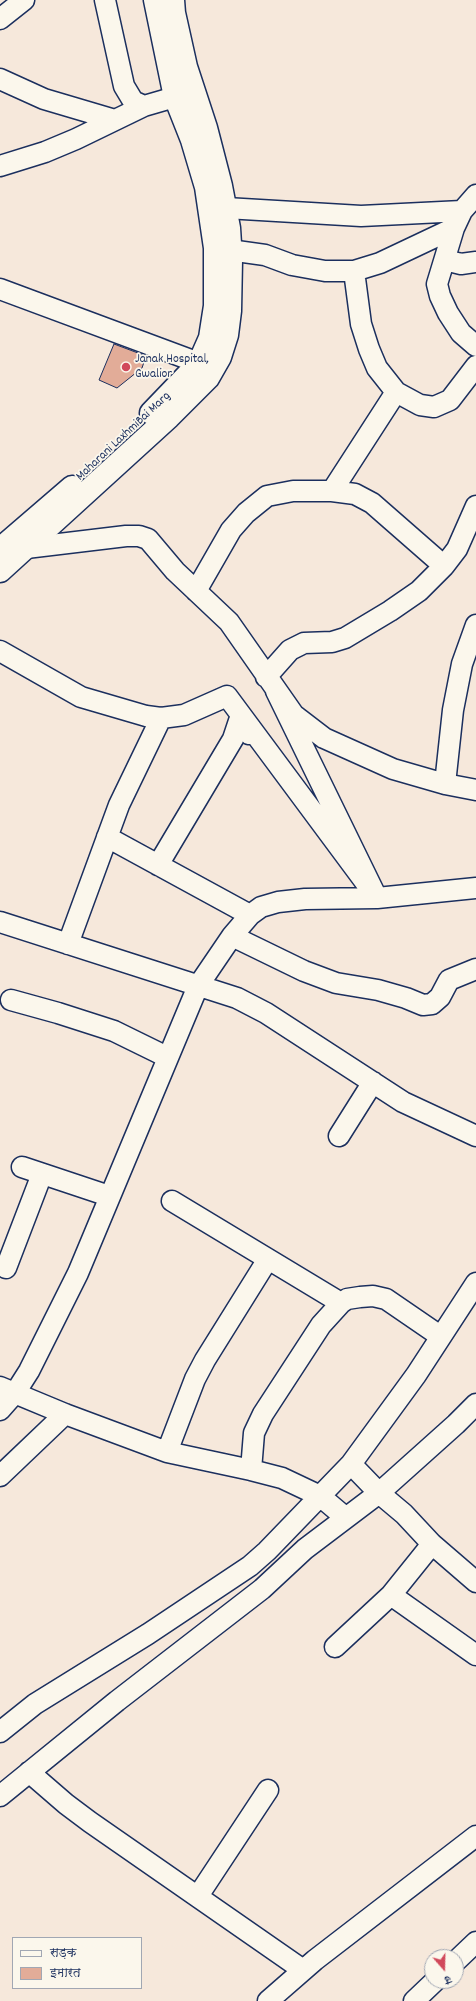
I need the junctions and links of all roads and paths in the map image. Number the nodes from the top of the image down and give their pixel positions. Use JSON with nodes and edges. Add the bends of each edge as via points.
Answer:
{"nodes":[{"id":1,"x":24,"y":0,"type":"edge"},
{"id":2,"x":105,"y":0,"type":"edge"},
{"id":3,"x":155,"y":0,"type":"edge"},
{"id":4,"x":173,"y":0,"type":"edge"},
{"id":5,"x":0,"y":18,"type":"edge"},
{"id":6,"x":0,"y":79,"type":"edge"},
{"id":7,"x":175,"y":97,"type":"junction"},
{"id":8,"x":144,"y":106,"type":"junction"},
{"id":9,"x":115,"y":120,"type":"junction"},
{"id":10,"x":0,"y":166,"type":"edge"},
{"id":11,"x":476,"y":195,"type":"edge"},
{"id":12,"x":226,"y":208,"type":"junction"},
{"id":13,"x":458,"y":220,"type":"junction"},
{"id":14,"x":223,"y":248,"type":"junction"},
{"id":15,"x":445,"y":260,"type":"junction"},
{"id":16,"x":476,"y":262,"type":"edge"},
{"id":17,"x":354,"y":272,"type":"junction"},
{"id":18,"x":0,"y":289,"type":"edge"},
{"id":19,"x":476,"y":346,"type":"edge"},
{"id":20,"x":199,"y":363,"type":"junction"},
{"id":21,"x":476,"y":366,"type":"edge"},
{"id":22,"x":396,"y":392,"type":"junction"},
{"id":23,"x":332,"y":491,"type":"junction"},
{"id":24,"x":476,"y":506,"type":"edge"},
{"id":25,"x":26,"y":548,"type":"junction"},
{"id":26,"x":0,"y":549,"type":"edge"},
{"id":27,"x":444,"y":566,"type":"junction"},
{"id":28,"x":0,"y":572,"type":"edge"},
{"id":29,"x":196,"y":592,"type":"junction"},
{"id":30,"x":476,"y":625,"type":"edge"},
{"id":31,"x":0,"y":651,"type":"edge"},
{"id":32,"x":271,"y":684,"type":"junction"},
{"id":33,"x":161,"y":718,"type":"junction"},
{"id":34,"x":445,"y":784,"type":"junction"},
{"id":35,"x":476,"y":790,"type":"edge"},
{"id":36,"x":107,"y":837,"type":"junction"},
{"id":37,"x":158,"y":865,"type":"junction"},
{"id":38,"x":476,"y":888,"type":"edge"},
{"id":39,"x":377,"y":898,"type":"junction"},
{"id":40,"x":250,"y":915,"type":"junction"},
{"id":41,"x":0,"y":922,"type":"edge"},
{"id":42,"x":232,"y":936,"type":"junction"},
{"id":43,"x":68,"y":944,"type":"junction"},
{"id":44,"x":476,"y":969,"type":"edge"},
{"id":45,"x":198,"y":986,"type":"junction"},
{"id":46,"x":11,"y":1000,"type":"dead end"},
{"id":47,"x":167,"y":1057,"type":"junction"},
{"id":48,"x":373,"y":1082,"type":"junction"},
{"id":49,"x":339,"y":1136,"type":"dead end"},
{"id":50,"x":476,"y":1136,"type":"edge"},
{"id":51,"x":22,"y":1167,"type":"dead end"},
{"id":52,"x":42,"y":1174,"type":"junction"},
{"id":53,"x":110,"y":1196,"type":"junction"},
{"id":54,"x":172,"y":1201,"type":"dead end"},
{"id":55,"x":268,"y":1259,"type":"junction"},
{"id":56,"x":6,"y":1268,"type":"dead end"},
{"id":57,"x":476,"y":1283,"type":"edge"},
{"id":58,"x":341,"y":1303,"type":"junction"},
{"id":59,"x":440,"y":1336,"type":"junction"},
{"id":60,"x":0,"y":1378,"type":"edge"},
{"id":61,"x":7,"y":1390,"type":"edge"},
{"id":62,"x":476,"y":1404,"type":"edge"},
{"id":63,"x":0,"y":1410,"type":"edge"},
{"id":64,"x":65,"y":1414,"type":"junction"},
{"id":65,"x":167,"y":1452,"type":"junction"},
{"id":66,"x":351,"y":1464,"type":"junction"},
{"id":67,"x":251,"y":1470,"type":"junction"},
{"id":68,"x":0,"y":1476,"type":"edge"},
{"id":69,"x":379,"y":1493,"type":"junction"},
{"id":70,"x":320,"y":1496,"type":"junction"},
{"id":71,"x":346,"y":1518,"type":"junction"},
{"id":72,"x":432,"y":1544,"type":"junction"},
{"id":73,"x":476,"y":1582,"type":"edge"},
{"id":74,"x":391,"y":1595,"type":"junction"},
{"id":75,"x":335,"y":1647,"type":"dead end"},
{"id":76,"x":476,"y":1655,"type":"edge"},
{"id":77,"x":0,"y":1732,"type":"edge"},
{"id":78,"x":29,"y":1772,"type":"junction"},
{"id":79,"x":268,"y":1790,"type":"dead end"},
{"id":80,"x":0,"y":1796,"type":"edge"},
{"id":81,"x":476,"y":1836,"type":"edge"},
{"id":82,"x":198,"y":1896,"type":"junction"},
{"id":83,"x":476,"y":1942,"type":"edge"},
{"id":84,"x":464,"y":1953,"type":"edge"},
{"id":85,"x":303,"y":1970,"type":"junction"},
{"id":86,"x":427,"y":1989,"type":"edge"},
{"id":87,"x":268,"y":2001,"type":"edge"},
{"id":88,"x":414,"y":2001,"type":"edge"}],
"edges":[{"from":1,"to":5,"type":"street"},
{"from":2,"to":8,"type":"street","via":[[124,86],[133,101]]},
{"from":3,"to":7,"type":"main road","name":"Maharani LaxhmiBai Marg"},
{"from":4,"to":12,"type":"main road","via":[[186,68],[206,128]]},
{"from":6,"to":9,"type":"street","via":[[44,99]]},
{"from":7,"to":8,"type":"street"},
{"from":7,"to":14,"type":"main road","name":"Maharani LaxhmiBai Marg","via":[[192,140]]},
{"from":8,"to":9,"type":"street"},
{"from":9,"to":10,"type":"street","via":[[45,152]]},
{"from":11,"to":13,"type":"street"},
{"from":12,"to":13,"type":"street"},
{"from":12,"to":14,"type":"main road"},
{"from":13,"to":15,"type":"street"},
{"from":13,"to":17,"type":"street","via":[[380,264]]},
{"from":14,"to":17,"type":"street","via":[[265,255],[292,265],[325,271]]},
{"from":14,"to":20,"type":"main road","name":"Maharani LaxhmiBai Marg","via":[[210,338]]},
{"from":14,"to":25,"type":"main road","via":[[230,311],[227,335],[220,357],[208,378]]},
{"from":15,"to":16,"type":"street","via":[[461,264]]},
{"from":15,"to":19,"type":"street","via":[[437,284],[440,296],[461,333]]},
{"from":17,"to":22,"type":"street","via":[[361,324],[369,349],[377,368]]},
{"from":18,"to":20,"type":"street"},
{"from":20,"to":26,"type":"main road","name":"Maharani LaxhmiBai Marg","via":[[157,408],[60,498]]},
{"from":21,"to":22,"type":"street","via":[[450,400],[434,407],[420,405]]},
{"from":22,"to":23,"type":"street"},
{"from":23,"to":27,"type":"street","via":[[355,494],[372,503]]},
{"from":23,"to":29,"type":"street","via":[[293,491],[267,496],[246,513],[231,530]]},
{"from":24,"to":27,"type":"street","via":[[457,549]]},
{"from":25,"to":28,"type":"main road"},
{"from":25,"to":29,"type":"street","via":[[138,536],[148,539],[155,545],[163,558]]},
{"from":27,"to":32,"type":"street","via":[[419,591],[390,612],[345,638],[332,642],[304,643],[290,650]]},
{"from":29,"to":32,"type":"street","via":[[229,622]]},
{"from":30,"to":34,"type":"street","via":[[462,664],[454,702]]},
{"from":31,"to":33,"type":"street","via":[[81,697]]},
{"from":32,"to":34,"type":"street","via":[[294,715],[324,738],[393,769]]},
{"from":32,"to":39,"type":"street"},
{"from":33,"to":36,"type":"street","via":[[119,805]]},
{"from":33,"to":39,"type":"street","via":[[184,715],[227,696]]},
{"from":34,"to":35,"type":"street"},
{"from":36,"to":37,"type":"street"},
{"from":36,"to":43,"type":"street"},
{"from":37,"to":39,"type":"street","via":[[233,739],[239,721]]},
{"from":37,"to":40,"type":"street"},
{"from":38,"to":39,"type":"street"},
{"from":39,"to":40,"type":"street","via":[[278,902],[261,907]]},
{"from":40,"to":42,"type":"street"},
{"from":41,"to":43,"type":"street"},
{"from":42,"to":44,"type":"street","via":[[304,971],[336,983],[378,990],[423,1005],[432,1004],[440,997],[449,980]]},
{"from":42,"to":45,"type":"street"},
{"from":43,"to":45,"type":"street"},
{"from":45,"to":47,"type":"street"},
{"from":45,"to":48,"type":"street","via":[[237,998],[254,1007]]},
{"from":46,"to":47,"type":"street","via":[[114,1031]]},
{"from":47,"to":53,"type":"street"},
{"from":48,"to":49,"type":"street"},
{"from":48,"to":50,"type":"street","via":[[403,1102]]},
{"from":51,"to":52,"type":"street"},
{"from":52,"to":53,"type":"street"},
{"from":52,"to":56,"type":"street"},
{"from":53,"to":61,"type":"street","via":[[78,1273],[30,1371]]},
{"from":54,"to":55,"type":"street"},
{"from":55,"to":58,"type":"street"},
{"from":55,"to":65,"type":"street","via":[[195,1379]]},
{"from":57,"to":59,"type":"street"},
{"from":58,"to":59,"type":"street","via":[[360,1296],[386,1299]]},
{"from":58,"to":67,"type":"street","via":[[321,1325],[263,1414],[254,1433]]},
{"from":59,"to":66,"type":"street","via":[[416,1375]]},
{"from":60,"to":61,"type":"street"},
{"from":61,"to":63,"type":"street"},
{"from":61,"to":64,"type":"street"},
{"from":62,"to":69,"type":"street"},
{"from":64,"to":65,"type":"street"},
{"from":64,"to":68,"type":"street"},
{"from":65,"to":67,"type":"street"},
{"from":66,"to":69,"type":"street"},
{"from":66,"to":70,"type":"street"},
{"from":67,"to":70,"type":"street","via":[[282,1478]]},
{"from":69,"to":71,"type":"street"},
{"from":69,"to":72,"type":"street","via":[[404,1514]]},
{"from":70,"to":71,"type":"street"},
{"from":70,"to":77,"type":"street","via":[[250,1566],[148,1634],[35,1704]]},
{"from":71,"to":78,"type":"street","via":[[306,1549],[262,1589]]},
{"from":72,"to":73,"type":"street"},
{"from":72,"to":74,"type":"street"},
{"from":74,"to":75,"type":"street"},
{"from":74,"to":76,"type":"street"},
{"from":78,"to":80,"type":"street"},
{"from":78,"to":82,"type":"street","via":[[90,1822]]},
{"from":79,"to":82,"type":"street"},
{"from":81,"to":85,"type":"street"},
{"from":82,"to":85,"type":"street"},
{"from":83,"to":84,"type":"street"},
{"from":85,"to":87,"type":"street"},
{"from":86,"to":88,"type":"street"}]}
